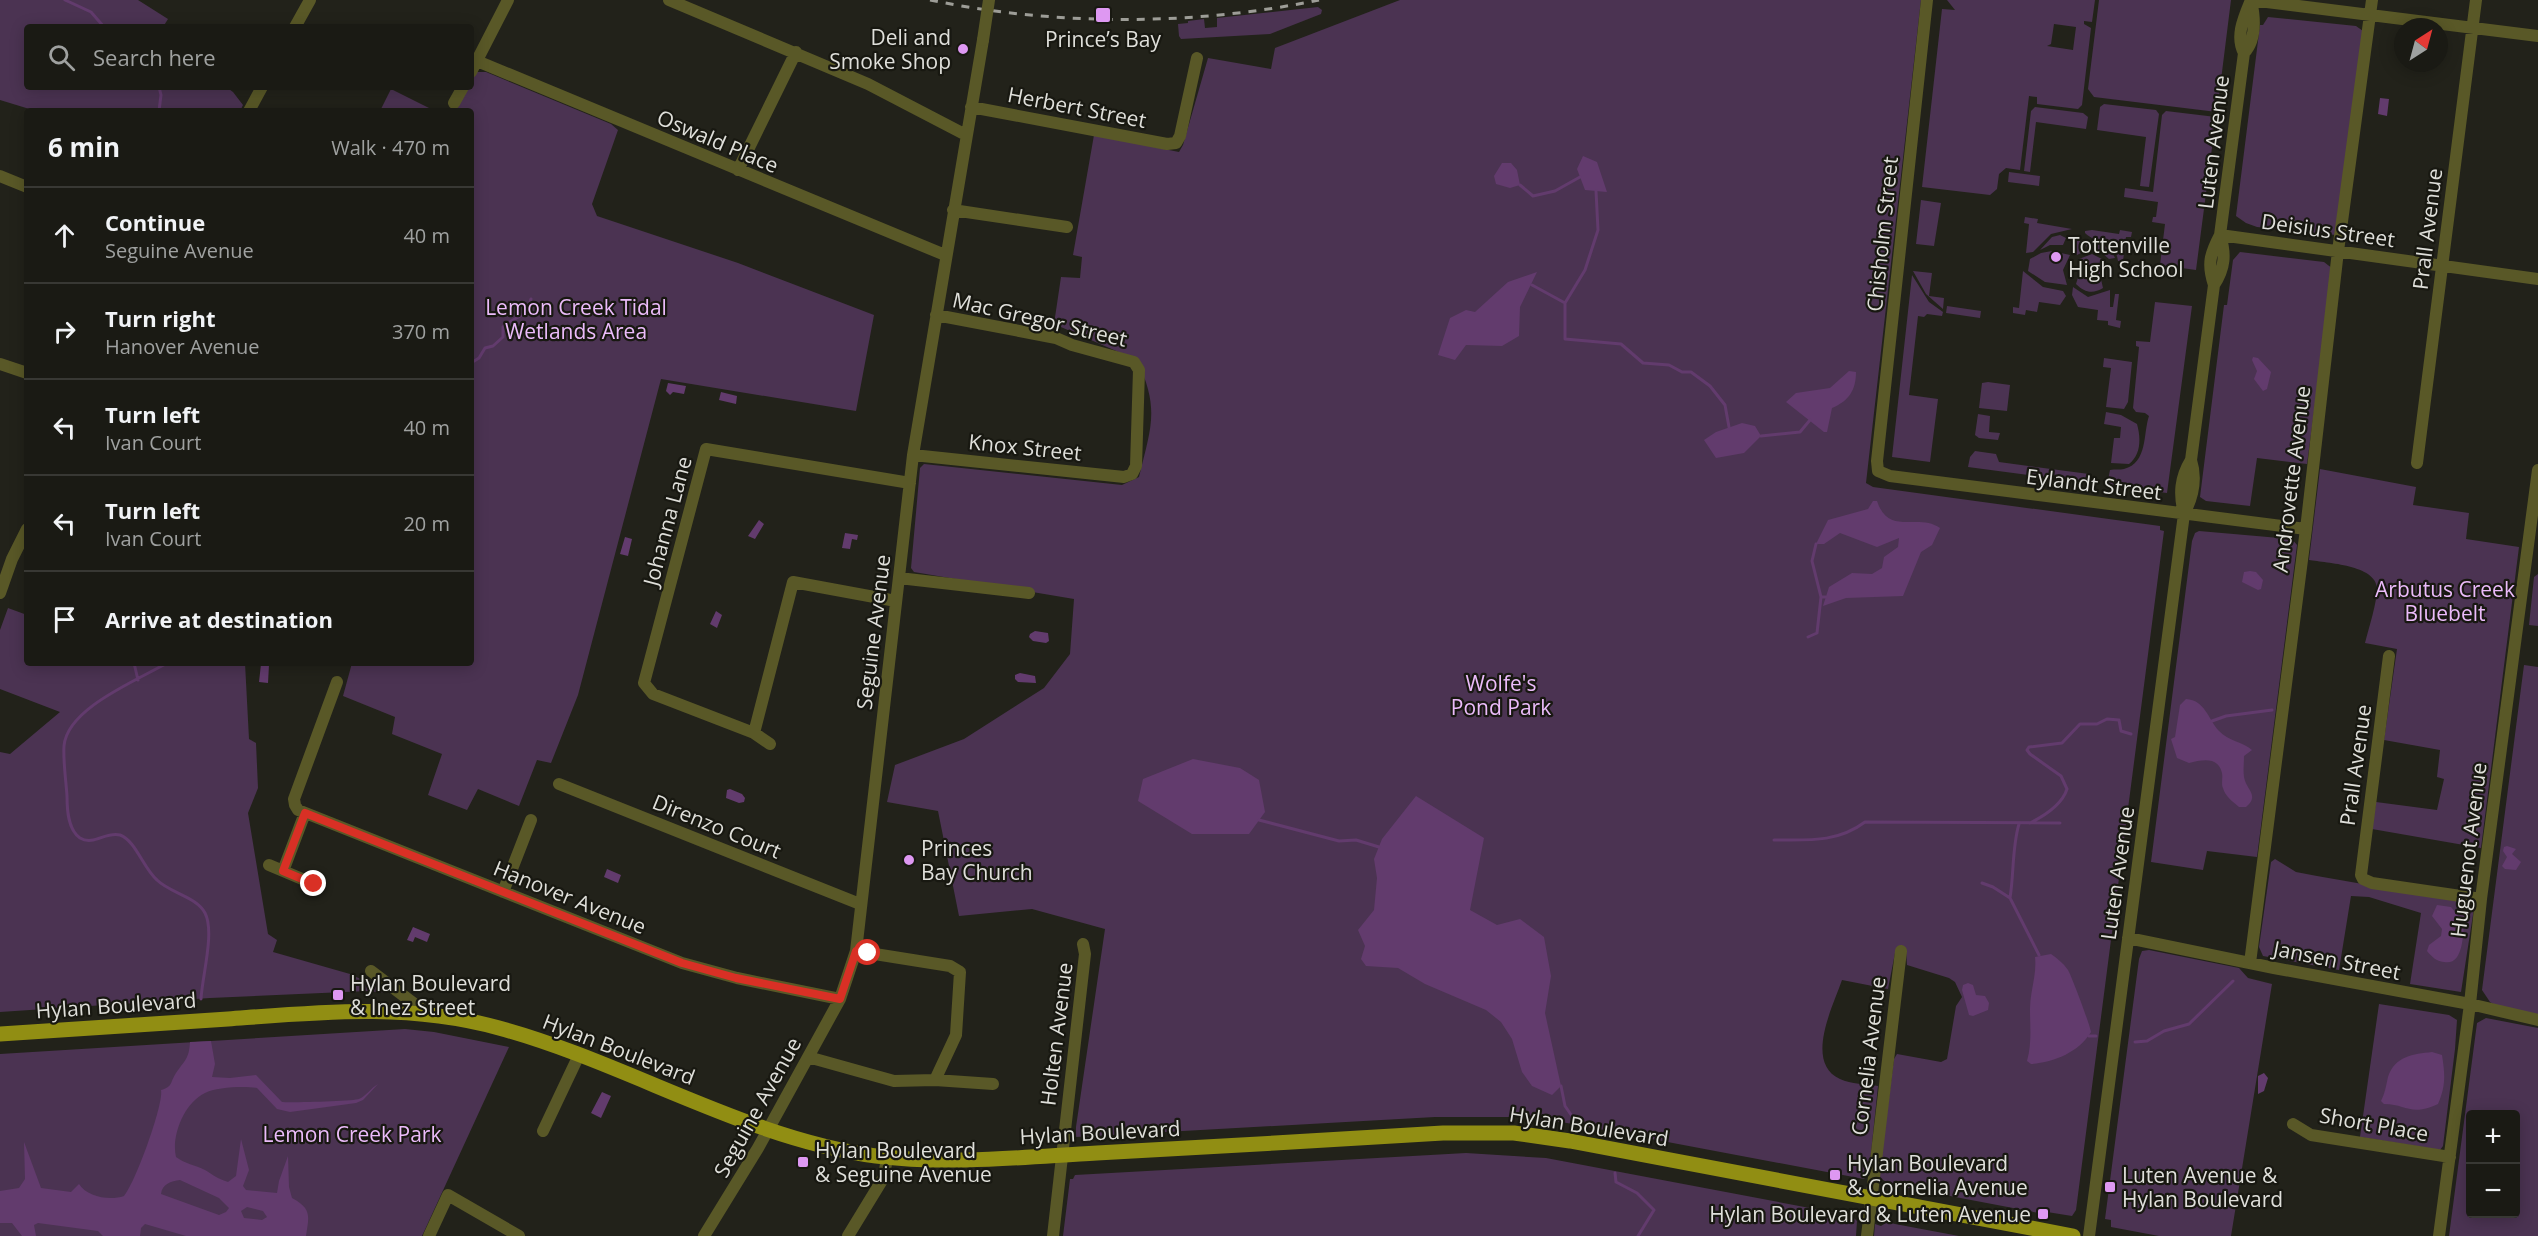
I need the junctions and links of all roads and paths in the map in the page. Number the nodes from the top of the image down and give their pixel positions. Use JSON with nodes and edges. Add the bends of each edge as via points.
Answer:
{"nodes":[{"id":1,"x":310,"y":0,"type":"edge"},
{"id":2,"x":508,"y":0,"type":"edge"},
{"id":3,"x":669,"y":0,"type":"edge"},
{"id":4,"x":989,"y":0,"type":"edge"},
{"id":5,"x":1928,"y":0,"type":"edge"},
{"id":6,"x":2251,"y":0,"type":"edge"},
{"id":7,"x":2372,"y":0,"type":"edge"},
{"id":8,"x":2476,"y":0,"type":"edge"},
{"id":9,"x":2369,"y":15,"type":"junction"},
{"id":10,"x":297,"y":24,"type":"edge"},
{"id":11,"x":2472,"y":28,"type":"junction"},
{"id":12,"x":2538,"y":36,"type":"edge"},
{"id":13,"x":796,"y":52,"type":"junction"},
{"id":14,"x":2244,"y":53,"type":"dead end"},
{"id":15,"x":1197,"y":58,"type":"dead end"},
{"id":16,"x":474,"y":67,"type":"edge"},
{"id":17,"x":260,"y":90,"type":"edge"},
{"id":18,"x":461,"y":90,"type":"edge"},
{"id":19,"x":454,"y":104,"type":"dead end"},
{"id":20,"x":971,"y":107,"type":"junction"},
{"id":21,"x":251,"y":108,"type":"edge"},
{"id":22,"x":966,"y":135,"type":"junction"},
{"id":23,"x":738,"y":170,"type":"junction"},
{"id":24,"x":0,"y":176,"type":"edge"},
{"id":25,"x":24,"y":186,"type":"edge"},
{"id":26,"x":953,"y":210,"type":"junction"},
{"id":27,"x":1067,"y":227,"type":"dead end"},
{"id":28,"x":2220,"y":235,"type":"junction"},
{"id":29,"x":2338,"y":251,"type":"junction"},
{"id":30,"x":945,"y":255,"type":"junction"},
{"id":31,"x":2441,"y":265,"type":"junction"},
{"id":32,"x":2538,"y":279,"type":"edge"},
{"id":33,"x":936,"y":315,"type":"junction"},
{"id":34,"x":0,"y":364,"type":"edge"},
{"id":35,"x":24,"y":372,"type":"edge"},
{"id":36,"x":913,"y":455,"type":"junction"},
{"id":37,"x":2417,"y":462,"type":"dead end"},
{"id":38,"x":2538,"y":470,"type":"edge"},
{"id":39,"x":1878,"y":471,"type":"joint"},
{"id":40,"x":1132,"y":474,"type":"joint"},
{"id":41,"x":910,"y":483,"type":"junction"},
{"id":42,"x":2184,"y":514,"type":"junction"},
{"id":43,"x":2306,"y":529,"type":"junction"},
{"id":44,"x":24,"y":535,"type":"edge"},
{"id":45,"x":2532,"y":558,"type":"edge"},
{"id":46,"x":899,"y":578,"type":"junction"},
{"id":47,"x":0,"y":593,"type":"edge"},
{"id":48,"x":1029,"y":593,"type":"dead end"},
{"id":49,"x":896,"y":601,"type":"junction"},
{"id":50,"x":2389,"y":656,"type":"dead end"},
{"id":51,"x":337,"y":682,"type":"dead end"},
{"id":52,"x":754,"y":733,"type":"junction"},
{"id":53,"x":770,"y":744,"type":"dead end"},
{"id":54,"x":559,"y":784,"type":"dead end"},
{"id":55,"x":305,"y":813,"type":"junction"},
{"id":56,"x":531,"y":820,"type":"dead end"},
{"id":57,"x":269,"y":865,"type":"dead end"},
{"id":58,"x":283,"y":871,"type":"junction"},
{"id":59,"x":314,"y":884,"type":"dead end"},
{"id":60,"x":503,"y":892,"type":"junction"},
{"id":61,"x":2481,"y":899,"type":"junction"},
{"id":62,"x":860,"y":904,"type":"junction"},
{"id":63,"x":2128,"y":938,"type":"junction"},
{"id":64,"x":1083,"y":944,"type":"dead end"},
{"id":65,"x":856,"y":951,"type":"junction"},
{"id":66,"x":1901,"y":951,"type":"dead end"},
{"id":67,"x":2250,"y":963,"type":"junction"},
{"id":68,"x":371,"y":971,"type":"dead end"},
{"id":69,"x":840,"y":999,"type":"junction"},
{"id":70,"x":2470,"y":1004,"type":"junction"},
{"id":71,"x":429,"y":1015,"type":"junction"},
{"id":72,"x":2538,"y":1020,"type":"edge"},
{"id":73,"x":0,"y":1034,"type":"edge"},
{"id":74,"x":579,"y":1054,"type":"junction"},
{"id":75,"x":808,"y":1057,"type":"junction"},
{"id":76,"x":935,"y":1080,"type":"junction"},
{"id":77,"x":993,"y":1084,"type":"dead end"},
{"id":78,"x":2293,"y":1124,"type":"dead end"},
{"id":79,"x":769,"y":1128,"type":"junction"},
{"id":80,"x":543,"y":1131,"type":"dead end"},
{"id":81,"x":1062,"y":1155,"type":"junction"},
{"id":82,"x":888,"y":1157,"type":"junction"},
{"id":83,"x":2450,"y":1157,"type":"junction"},
{"id":84,"x":1871,"y":1198,"type":"junction"},
{"id":85,"x":429,"y":1236,"type":"edge"},
{"id":86,"x":519,"y":1236,"type":"edge"},
{"id":87,"x":705,"y":1236,"type":"edge"},
{"id":88,"x":848,"y":1236,"type":"edge"},
{"id":89,"x":1053,"y":1236,"type":"edge"},
{"id":90,"x":1867,"y":1236,"type":"edge"},
{"id":91,"x":2073,"y":1236,"type":"edge"},
{"id":92,"x":2090,"y":1236,"type":"edge"},
{"id":93,"x":2439,"y":1236,"type":"edge"}],
"edges":[{"from":1,"to":10,"type":"street"},
{"from":2,"to":16,"type":"street"},
{"from":3,"to":13,"type":"street"},
{"from":4,"to":20,"type":"street","name":"Seguine Avenue","bridge":true},
{"from":5,"to":39,"type":"street","name":"Chisholm Street","via":[[1876,461]]},
{"from":6,"to":9,"type":"street"},
{"from":7,"to":9,"type":"street","name":"Androvette Avenue"},
{"from":8,"to":11,"type":"street","name":"Prall Avenue"},
{"from":9,"to":11,"type":"street"},
{"from":9,"to":29,"type":"street","name":"Androvette Avenue"},
{"from":11,"to":12,"type":"street"},
{"from":11,"to":31,"type":"street","name":"Prall Avenue"},
{"from":13,"to":22,"type":"street"},
{"from":13,"to":23,"type":"street"},
{"from":14,"to":28,"type":"street","name":"Luten Avenue"},
{"from":15,"to":20,"type":"street","name":"Herbert Street","via":[[1176,143]]},
{"from":16,"to":23,"type":"street","name":"Oswald Place"},
{"from":17,"to":21,"type":"street"},
{"from":18,"to":19,"type":"street"},
{"from":20,"to":22,"type":"street","name":"Seguine Avenue"},
{"from":22,"to":26,"type":"street","name":"Seguine Avenue"},
{"from":23,"to":30,"type":"street","name":"Oswald Place"},
{"from":24,"to":25,"type":"street"},
{"from":26,"to":27,"type":"street"},
{"from":26,"to":30,"type":"street","name":"Seguine Avenue"},
{"from":28,"to":29,"type":"street","name":"Deisius Street"},
{"from":28,"to":42,"type":"street","name":"Luten Avenue","via":[[2225,252],[2222,273],[2214,285],[2191,460],[2183,472],[2180,498]]},
{"from":29,"to":31,"type":"street","name":"Deisius Street"},
{"from":29,"to":43,"type":"street","name":"Androvette Avenue"},
{"from":30,"to":33,"type":"street","name":"Seguine Avenue"},
{"from":31,"to":32,"type":"street","name":"Deisius Street"},
{"from":31,"to":37,"type":"street","name":"Prall Avenue"},
{"from":33,"to":36,"type":"street","name":"Seguine Avenue"},
{"from":33,"to":40,"type":"street","name":"Mac Gregor Street","via":[[1056,338],[1134,362],[1139,370],[1136,466]]},
{"from":34,"to":35,"type":"street"},
{"from":36,"to":40,"type":"street","name":"Knox Street","via":[[1124,477]]},
{"from":36,"to":41,"type":"street","name":"Seguine Avenue"},
{"from":38,"to":45,"type":"street","name":"Huguenot Avenue"},
{"from":39,"to":42,"type":"street","name":"Eylandt Street","via":[[1886,476]]},
{"from":41,"to":46,"type":"street","name":"Seguine Avenue"},
{"from":41,"to":52,"type":"street","name":"Johanna Lane","via":[[706,449],[644,683],[653,694]]},
{"from":42,"to":43,"type":"street","name":"Eylandt Street"},
{"from":42,"to":63,"type":"street","name":"Luten Avenue"},
{"from":43,"to":67,"type":"street","name":"Androvette Avenue"},
{"from":44,"to":47,"type":"street"},
{"from":45,"to":61,"type":"street","name":"Huguenot Avenue"},
{"from":46,"to":48,"type":"street"},
{"from":46,"to":49,"type":"street","name":"Seguine Avenue"},
{"from":49,"to":52,"type":"street","via":[[793,582]]},
{"from":49,"to":62,"type":"street","name":"Seguine Avenue"},
{"from":50,"to":61,"type":"street","name":"Prall Avenue","via":[[2360,870],[2363,879]]},
{"from":51,"to":55,"type":"street","name":"Hanover Avenue","via":[[294,799],[294,805]]},
{"from":52,"to":53,"type":"street","name":"Johanna Lane"},
{"from":54,"to":62,"type":"street","name":"Direnzo Court"},
{"from":55,"to":58,"type":"street"},
{"from":55,"to":60,"type":"street","name":"Hanover Avenue"},
{"from":56,"to":60,"type":"street"},
{"from":57,"to":58,"type":"street"},
{"from":58,"to":59,"type":"street"},
{"from":60,"to":69,"type":"street","name":"Hanover Avenue","via":[[682,963]]},
{"from":61,"to":70,"type":"street","name":"Huguenot Avenue"},
{"from":62,"to":65,"type":"street","name":"Seguine Avenue"},
{"from":63,"to":67,"type":"street","name":"Jansen Street"},
{"from":63,"to":92,"type":"street","name":"Luten Avenue"},
{"from":64,"to":81,"type":"street","name":"Holten Avenue"},
{"from":65,"to":69,"type":"street","name":"Seguine Avenue"},
{"from":65,"to":76,"type":"street","via":[[950,966],[960,972],[956,1035]]},
{"from":66,"to":84,"type":"street","name":"Cornelia Avenue"},
{"from":67,"to":70,"type":"street","name":"Jansen Street"},
{"from":68,"to":71,"type":"street"},
{"from":69,"to":75,"type":"street","name":"Seguine Avenue"},
{"from":70,"to":72,"type":"street","name":"Jansen Street"},
{"from":70,"to":83,"type":"street","name":"Huguenot Avenue"},
{"from":71,"to":73,"type":"main road","name":"Hylan Boulevard","via":[[354,1010]]},
{"from":71,"to":74,"type":"main road","name":"Hylan Boulevard","via":[[498,1028]]},
{"from":74,"to":79,"type":"main road","name":"Hylan Boulevard"},
{"from":74,"to":80,"type":"street"},
{"from":75,"to":76,"type":"street","via":[[894,1081]]},
{"from":75,"to":79,"type":"street","name":"Seguine Avenue"},
{"from":76,"to":77,"type":"street"},
{"from":78,"to":83,"type":"street","name":"Short Place","via":[[2311,1135]]},
{"from":79,"to":82,"type":"main road","name":"Hylan Boulevard","via":[[819,1144]]},
{"from":79,"to":87,"type":"street","name":"Seguine Avenue"},
{"from":81,"to":82,"type":"main road","name":"Hylan Boulevard","via":[[944,1160]]},
{"from":81,"to":84,"type":"main road","name":"Hylan Boulevard","via":[[1443,1133],[1507,1133]]},
{"from":81,"to":89,"type":"street","name":"Holten Avenue"},
{"from":82,"to":88,"type":"street","via":[[883,1179]]},
{"from":83,"to":93,"type":"street","name":"Huguenot Avenue"},
{"from":84,"to":90,"type":"street","name":"Cornelia Avenue"},
{"from":84,"to":91,"type":"main road","name":"Hylan Boulevard"},
{"from":85,"to":86,"type":"street","via":[[448,1195]]}]}
